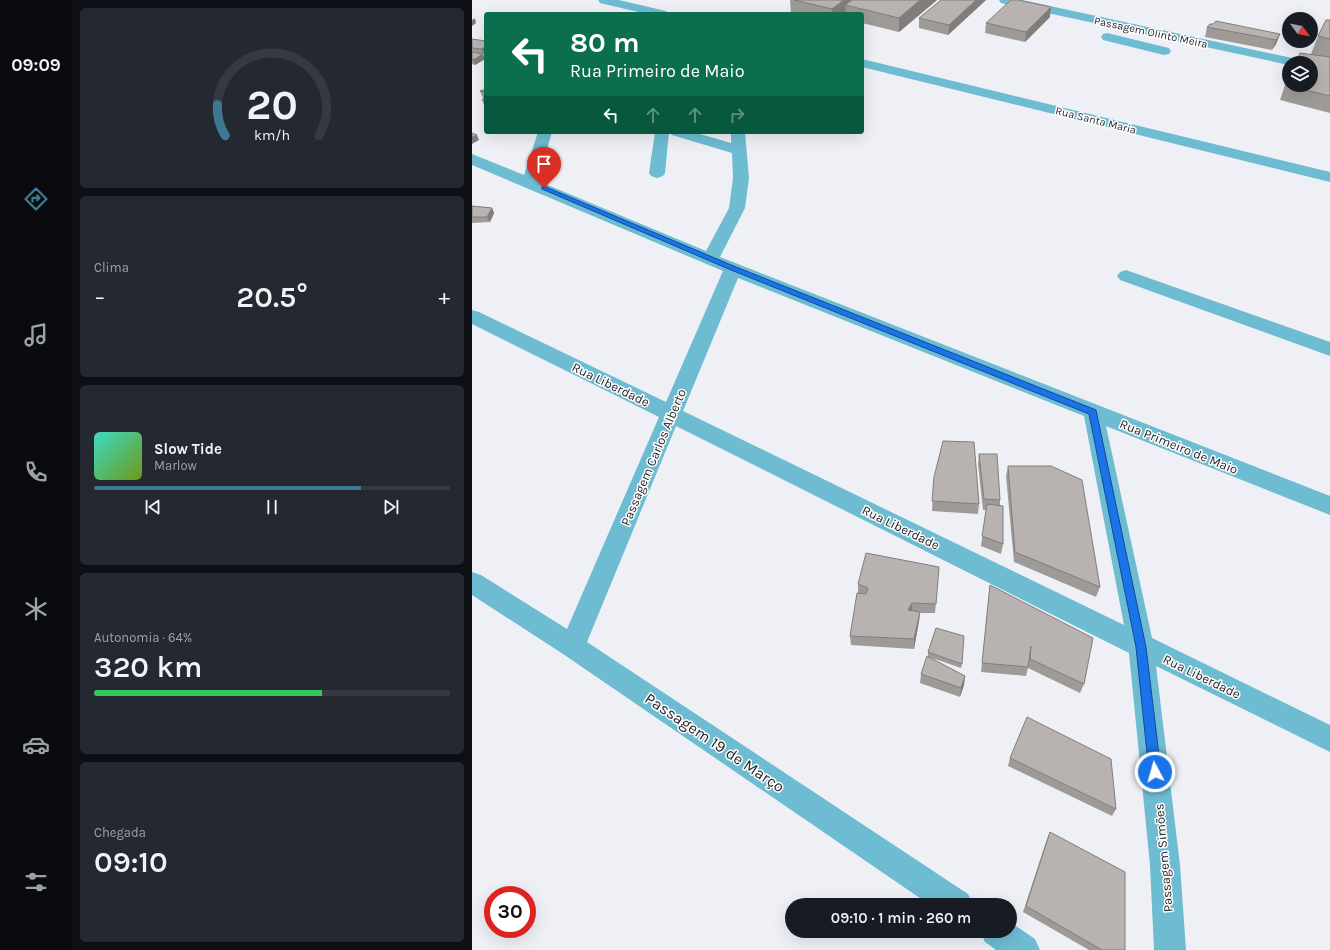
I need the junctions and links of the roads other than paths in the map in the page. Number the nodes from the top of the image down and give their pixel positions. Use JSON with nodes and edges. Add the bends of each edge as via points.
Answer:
{"nodes":[{"id":1,"x":604,"y":0,"type":"edge"},
{"id":2,"x":1005,"y":0,"type":"edge"},
{"id":3,"x":1067,"y":0,"type":"edge"},
{"id":4,"x":617,"y":3,"type":"junction"},
{"id":5,"x":610,"y":12,"type":"edge"},
{"id":6,"x":654,"y":12,"type":"edge"},
{"id":7,"x":1059,"y":12,"type":"junction"},
{"id":8,"x":1057,"y":25,"type":"dead end"},
{"id":9,"x":1093,"y":34,"type":"dead end"},
{"id":10,"x":1164,"y":51,"type":"dead end"},
{"id":11,"x":1282,"y":60,"type":"edge"},
{"id":12,"x":864,"y":63,"type":"edge"},
{"id":13,"x":544,"y":134,"type":"edge"},
{"id":14,"x":662,"y":134,"type":"edge"},
{"id":15,"x":684,"y":134,"type":"edge"},
{"id":16,"x":738,"y":134,"type":"edge"},
{"id":17,"x":739,"y":150,"type":"junction"},
{"id":18,"x":472,"y":159,"type":"edge"},
{"id":19,"x":657,"y":173,"type":"dead end"},
{"id":20,"x":1330,"y":177,"type":"edge"},
{"id":21,"x":530,"y":182,"type":"junction"},
{"id":22,"x":710,"y":259,"type":"junction"},
{"id":23,"x":733,"y":269,"type":"junction"},
{"id":24,"x":1126,"y":276,"type":"dead end"},
{"id":25,"x":472,"y":316,"type":"edge"},
{"id":26,"x":1330,"y":349,"type":"edge"},
{"id":27,"x":1093,"y":412,"type":"junction"},
{"id":28,"x":672,"y":414,"type":"junction"},
{"id":29,"x":1330,"y":506,"type":"edge"},
{"id":30,"x":472,"y":582,"type":"edge"},
{"id":31,"x":572,"y":646,"type":"junction"},
{"id":32,"x":1141,"y":647,"type":"junction"},
{"id":33,"x":1330,"y":739,"type":"edge"},
{"id":34,"x":947,"y":898,"type":"edge"},
{"id":35,"x":1006,"y":938,"type":"edge"},
{"id":36,"x":1024,"y":950,"type":"edge"},
{"id":37,"x":1170,"y":950,"type":"edge"}],
"edges":[{"from":1,"to":4,"type":"street"},
{"from":2,"to":7,"type":"street","name":"Passagem Olinto Meira"},
{"from":3,"to":7,"type":"street"},
{"from":4,"to":5,"type":"street"},
{"from":4,"to":6,"type":"street"},
{"from":7,"to":8,"type":"street"},
{"from":7,"to":11,"type":"street","name":"Passagem Olinto Meira"},
{"from":9,"to":10,"type":"street"},
{"from":12,"to":20,"type":"street","name":"Rua Santa Maria"},
{"from":13,"to":21,"type":"street"},
{"from":14,"to":19,"type":"street"},
{"from":15,"to":17,"type":"street"},
{"from":16,"to":17,"type":"street"},
{"from":17,"to":22,"type":"street","via":[[737,208]]},
{"from":18,"to":21,"type":"street","name":"Rua Primeiro de Maio"},
{"from":21,"to":22,"type":"street","name":"Rua Primeiro de Maio"},
{"from":22,"to":23,"type":"street","name":"Rua Primeiro de Maio"},
{"from":23,"to":27,"type":"street","name":"Rua Primeiro de Maio"},
{"from":23,"to":28,"type":"street","name":"Passagem Carlos Alberto"},
{"from":24,"to":26,"type":"street"},
{"from":25,"to":28,"type":"street","name":"Rua Liberdade"},
{"from":27,"to":29,"type":"street","name":"Rua Primeiro de Maio"},
{"from":27,"to":32,"type":"street","name":"Passagem Simões"},
{"from":28,"to":31,"type":"street","name":"Passagem Carlos Alberto"},
{"from":28,"to":32,"type":"street","name":"Rua Liberdade"},
{"from":30,"to":31,"type":"street","name":"Passagem 19 de Março"},
{"from":31,"to":34,"type":"street","name":"Passagem 19 de Março"},
{"from":32,"to":33,"type":"street","name":"Rua Liberdade"},
{"from":32,"to":37,"type":"street","name":"Passagem Simões","via":[[1166,865]]},
{"from":35,"to":36,"type":"street"}]}
